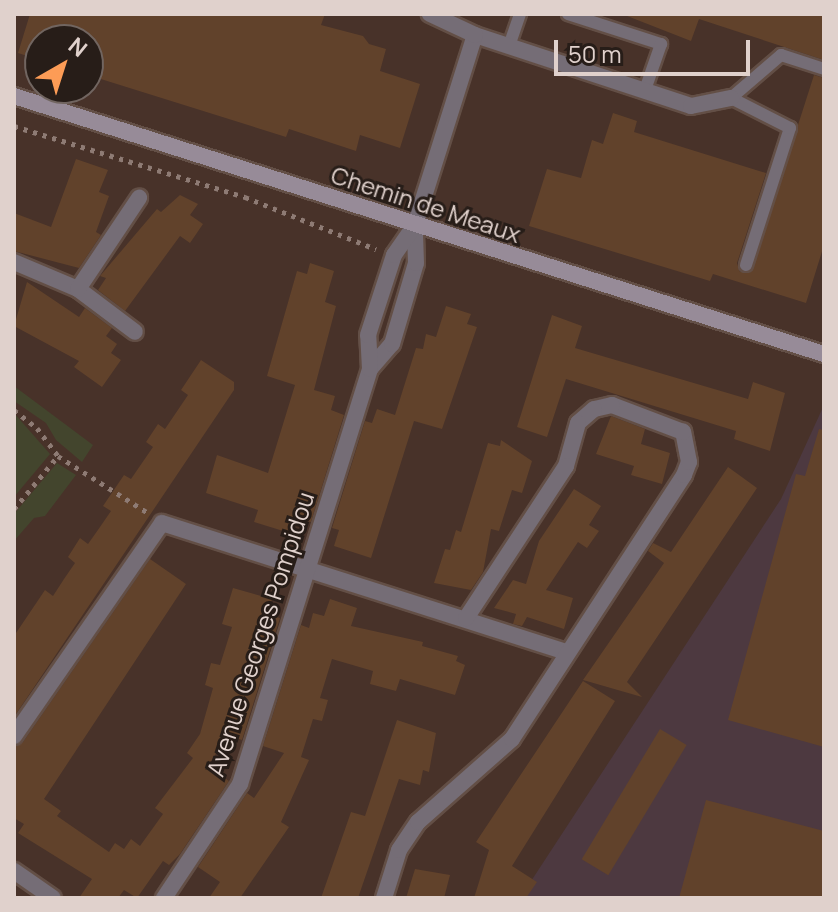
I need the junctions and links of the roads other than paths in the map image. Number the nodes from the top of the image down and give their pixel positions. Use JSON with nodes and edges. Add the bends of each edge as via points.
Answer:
{"nodes":[{"id":1,"x":430,"y":14,"type":"edge"},
{"id":2,"x":520,"y":14,"type":"edge"},
{"id":3,"x":568,"y":14,"type":"edge"},
{"id":4,"x":475,"y":35,"type":"junction"},
{"id":5,"x":509,"y":46,"type":"junction"},
{"id":6,"x":824,"y":69,"type":"edge"},
{"id":7,"x":645,"y":90,"type":"junction"},
{"id":8,"x":14,"y":96,"type":"edge"},
{"id":9,"x":731,"y":98,"type":"junction"},
{"id":10,"x":139,"y":198,"type":"dead end"},
{"id":11,"x":415,"y":225,"type":"junction"},
{"id":12,"x":14,"y":262,"type":"edge"},
{"id":13,"x":746,"y":265,"type":"dead end"},
{"id":14,"x":78,"y":289,"type":"junction"},
{"id":15,"x":135,"y":332,"type":"dead end"},
{"id":16,"x":824,"y":354,"type":"edge"},
{"id":17,"x":370,"y":369,"type":"junction"},
{"id":18,"x":307,"y":569,"type":"junction"},
{"id":19,"x":466,"y":618,"type":"junction"},
{"id":20,"x":566,"y":652,"type":"junction"},
{"id":21,"x":14,"y":736,"type":"edge"},
{"id":22,"x":14,"y":871,"type":"edge"},
{"id":23,"x":53,"y":898,"type":"edge"},
{"id":24,"x":164,"y":898,"type":"edge"},
{"id":25,"x":384,"y":898,"type":"edge"}],
"edges":[{"from":1,"to":4,"type":"street"},
{"from":2,"to":5,"type":"lane"},
{"from":3,"to":7,"type":"lane","via":[[661,44]]},
{"from":4,"to":5,"type":"street"},
{"from":4,"to":11,"type":"street"},
{"from":5,"to":7,"type":"street"},
{"from":6,"to":9,"type":"lane","via":[[781,55]]},
{"from":7,"to":9,"type":"street","via":[[691,106]]},
{"from":8,"to":11,"type":"main road","name":"Chemin de Meaux"},
{"from":9,"to":13,"type":"lane","via":[[790,128]]},
{"from":10,"to":14,"type":"street"},
{"from":11,"to":16,"type":"main road","name":"Chemin de Meaux"},
{"from":11,"to":17,"type":"street","name":"Avenue Georges Pompidou","via":[[394,255],[368,335]]},
{"from":11,"to":17,"type":"street","name":"Avenue Georges Pompidou","via":[[416,263],[392,344]]},
{"from":12,"to":14,"type":"street"},
{"from":14,"to":15,"type":"street"},
{"from":17,"to":18,"type":"street","name":"Avenue Georges Pompidou"},
{"from":18,"to":19,"type":"street"},
{"from":18,"to":21,"type":"street","via":[[162,523]]},
{"from":18,"to":24,"type":"street","name":"Avenue Georges Pompidou","via":[[240,784]]},
{"from":19,"to":20,"type":"street"},
{"from":19,"to":20,"type":"street","via":[[566,466],[578,423],[594,409],[612,405],[669,423],[683,432],[689,447],[684,475]]},
{"from":20,"to":25,"type":"street","via":[[512,739],[418,822],[399,850]]},
{"from":22,"to":23,"type":"street"}]}
